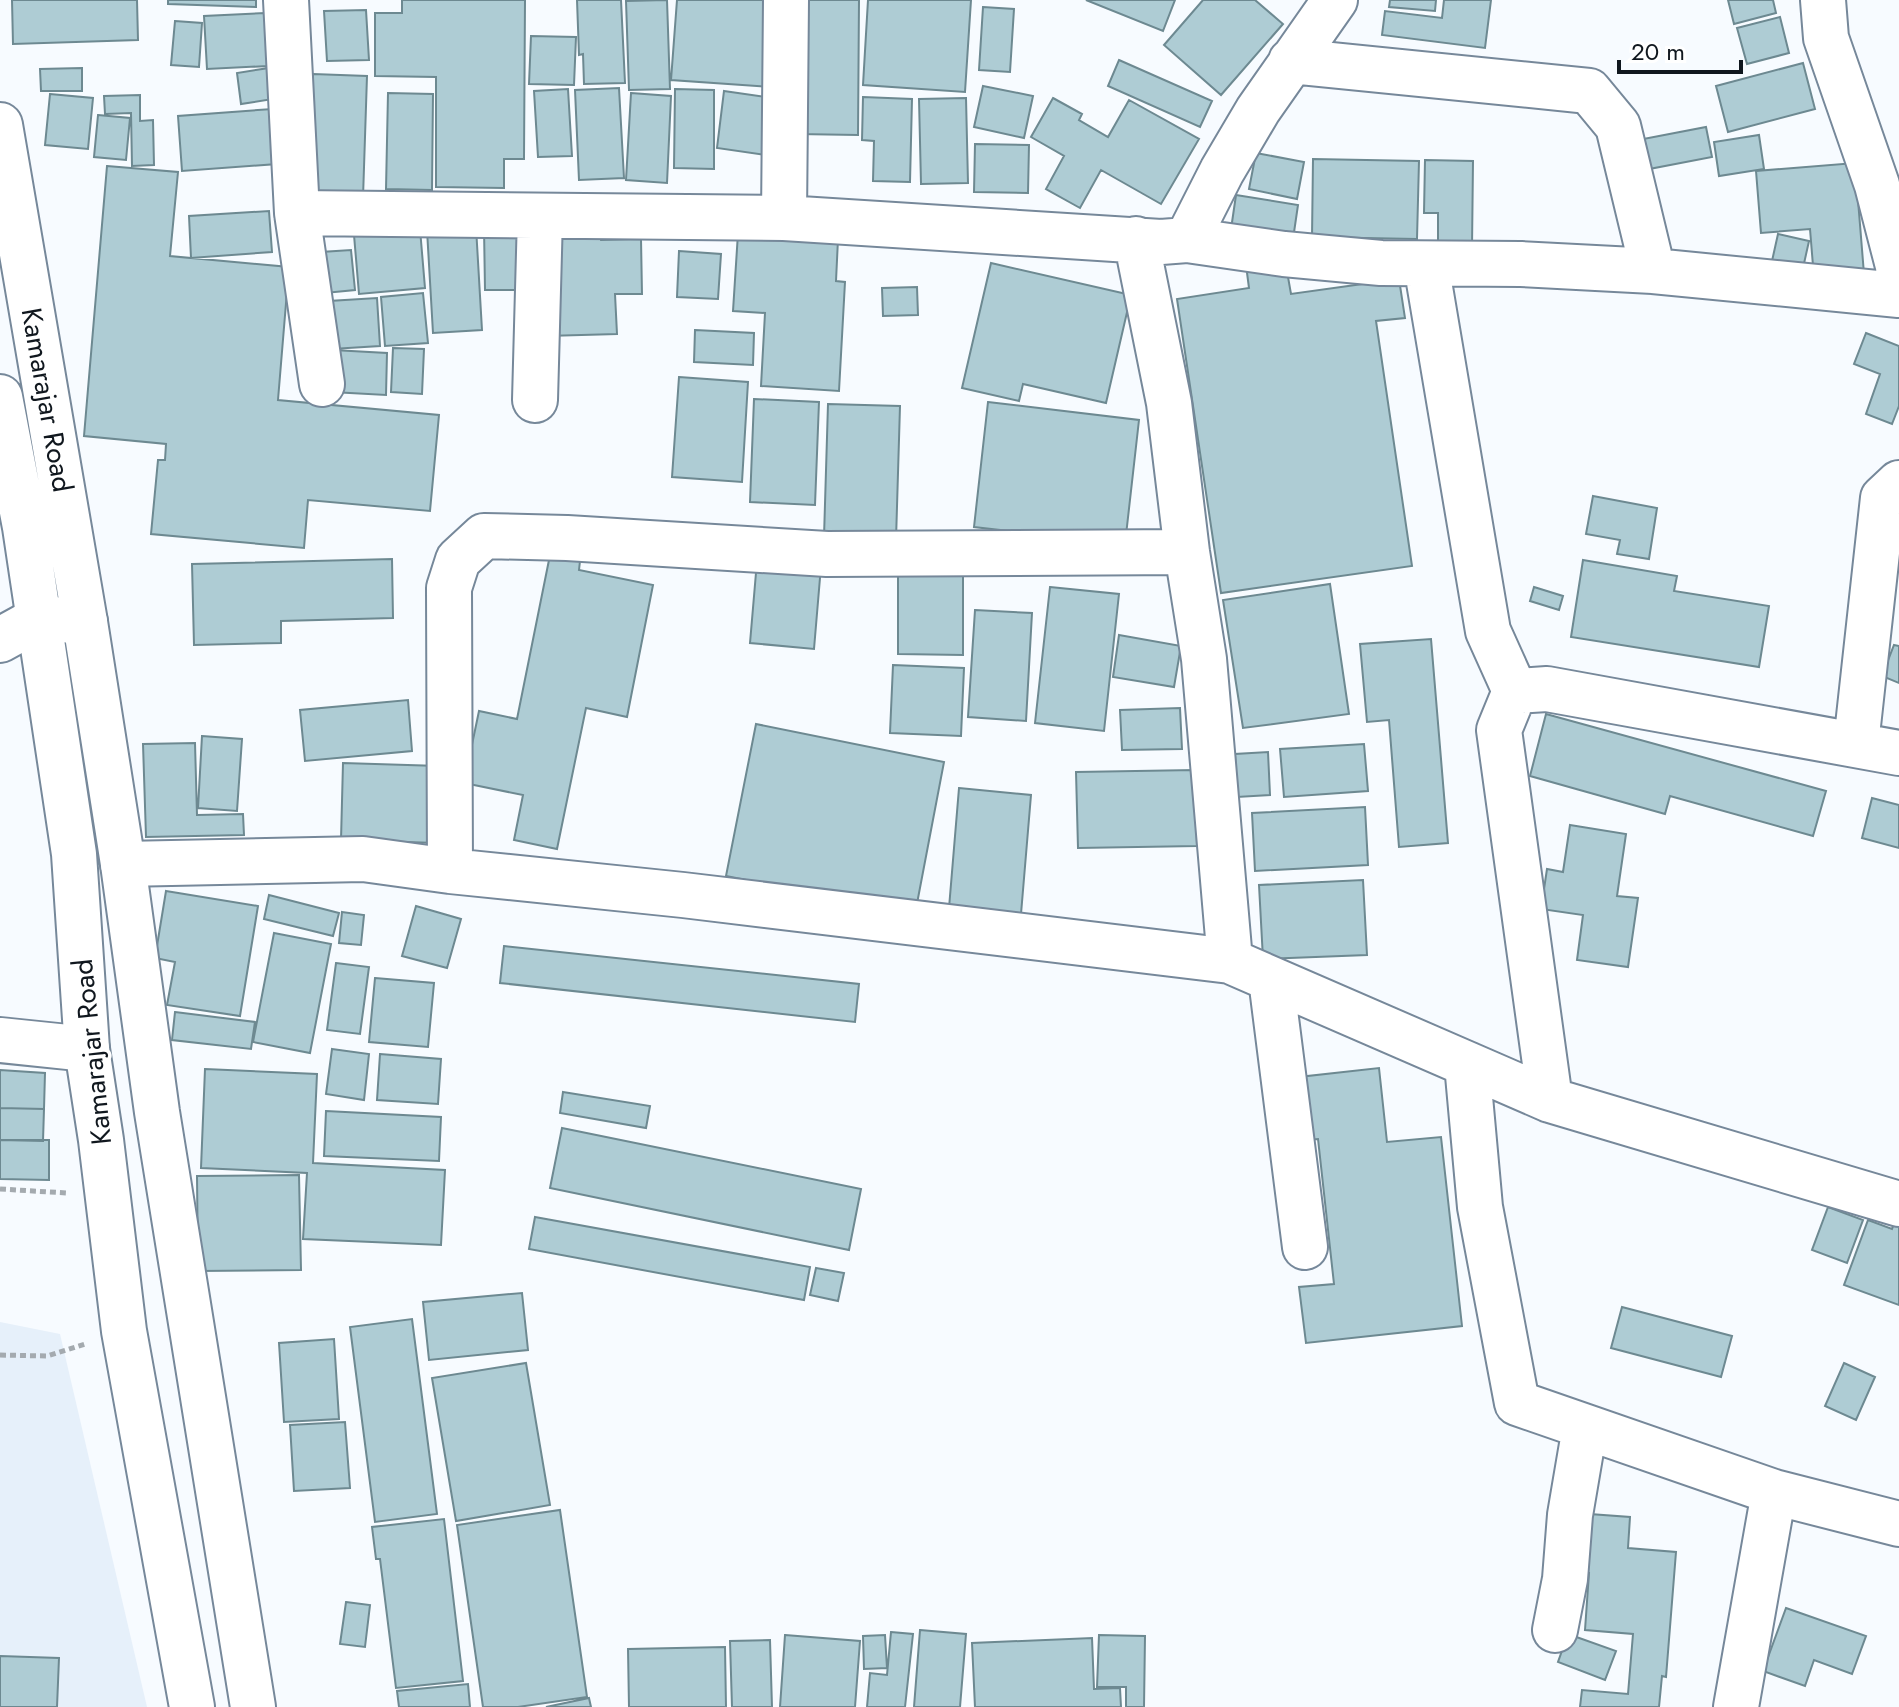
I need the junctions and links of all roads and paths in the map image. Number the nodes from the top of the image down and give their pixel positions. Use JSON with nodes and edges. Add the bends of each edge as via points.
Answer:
{"nodes":[{"id":1,"x":286,"y":0,"type":"edge"},
{"id":2,"x":786,"y":0,"type":"edge"},
{"id":3,"x":1335,"y":0,"type":"edge"},
{"id":4,"x":1823,"y":0,"type":"edge"},
{"id":5,"x":1291,"y":61,"type":"junction"},
{"id":6,"x":0,"y":125,"type":"edge"},
{"id":7,"x":297,"y":213,"type":"junction"},
{"id":8,"x":540,"y":216,"type":"junction"},
{"id":9,"x":784,"y":218,"type":"junction"},
{"id":10,"x":1136,"y":239,"type":"junction"},
{"id":11,"x":1187,"y":240,"type":"junction"},
{"id":12,"x":1426,"y":264,"type":"junction"},
{"id":13,"x":1899,"y":270,"type":"edge"},
{"id":14,"x":1653,"y":271,"type":"junction"},
{"id":15,"x":1899,"y":295,"type":"edge"},
{"id":16,"x":322,"y":384,"type":"dead end"},
{"id":17,"x":0,"y":397,"type":"edge"},
{"id":18,"x":535,"y":400,"type":"dead end"},
{"id":19,"x":1899,"y":483,"type":"edge"},
{"id":20,"x":13,"y":528,"type":"edge"},
{"id":21,"x":1187,"y":552,"type":"junction"},
{"id":22,"x":40,"y":618,"type":"junction"},
{"id":23,"x":85,"y":622,"type":"junction"},
{"id":24,"x":0,"y":640,"type":"edge"},
{"id":25,"x":1515,"y":691,"type":"junction"},
{"id":26,"x":1856,"y":744,"type":"junction"},
{"id":27,"x":1899,"y":753,"type":"edge"},
{"id":28,"x":123,"y":864,"type":"junction"},
{"id":29,"x":450,"y":871,"type":"junction"},
{"id":30,"x":1230,"y":961,"type":"junction"},
{"id":31,"x":1271,"y":979,"type":"junction"},
{"id":32,"x":0,"y":1040,"type":"edge"},
{"id":33,"x":87,"y":1049,"type":"junction"},
{"id":34,"x":1467,"y":1064,"type":"junction"},
{"id":35,"x":1550,"y":1100,"type":"junction"},
{"id":36,"x":0,"y":1189,"type":"edge"},
{"id":37,"x":108,"y":1196,"type":"junction"},
{"id":38,"x":1899,"y":1204,"type":"edge"},
{"id":39,"x":1305,"y":1247,"type":"dead end"},
{"id":40,"x":124,"y":1331,"type":"junction"},
{"id":41,"x":0,"y":1355,"type":"edge"},
{"id":42,"x":1585,"y":1427,"type":"junction"},
{"id":43,"x":1774,"y":1492,"type":"junction"},
{"id":44,"x":1899,"y":1524,"type":"edge"},
{"id":45,"x":1555,"y":1630,"type":"dead end"},
{"id":46,"x":192,"y":1707,"type":"edge"},
{"id":47,"x":253,"y":1707,"type":"edge"},
{"id":48,"x":1736,"y":1707,"type":"edge"}],
"edges":[{"from":1,"to":7,"type":"street"},
{"from":2,"to":9,"type":"street"},
{"from":3,"to":5,"type":"street"},
{"from":4,"to":13,"type":"street","via":[[1826,38],[1877,185]]},
{"from":5,"to":11,"type":"street","via":[[1222,171]]},
{"from":5,"to":14,"type":"street","via":[[1589,91],[1618,126]]},
{"from":6,"to":23,"type":"street","name":"Kamarajar Road"},
{"from":7,"to":8,"type":"street"},
{"from":7,"to":16,"type":"street"},
{"from":8,"to":9,"type":"street"},
{"from":8,"to":18,"type":"street"},
{"from":9,"to":10,"type":"street"},
{"from":10,"to":11,"type":"street"},
{"from":10,"to":21,"type":"street","via":[[1169,403]]},
{"from":11,"to":12,"type":"street","via":[[1284,254]]},
{"from":12,"to":14,"type":"street"},
{"from":12,"to":25,"type":"street","via":[[1488,631]]},
{"from":14,"to":15,"type":"street"},
{"from":17,"to":20,"type":"street","name":"Kamarajar Road"},
{"from":19,"to":26,"type":"street","via":[[1883,498]]},
{"from":20,"to":22,"type":"street","name":"Kamarajar Road"},
{"from":21,"to":29,"type":"street","via":[[827,554],[484,536],[458,560],[449,588]]},
{"from":21,"to":30,"type":"street","via":[[1204,659]]},
{"from":22,"to":23,"type":"street"},
{"from":22,"to":24,"type":"street"},
{"from":22,"to":33,"type":"street","name":"Kamarajar Road","via":[[74,854]]},
{"from":23,"to":28,"type":"street","name":"Kamarajar Road"},
{"from":25,"to":26,"type":"street","via":[[1547,689]]},
{"from":25,"to":35,"type":"street","via":[[1499,730]]},
{"from":26,"to":27,"type":"street"},
{"from":28,"to":29,"type":"street","via":[[363,859]]},
{"from":28,"to":47,"type":"street","name":"Kamarajar Road","via":[[157,1112]]},
{"from":29,"to":30,"type":"street"},
{"from":30,"to":31,"type":"street"},
{"from":31,"to":34,"type":"street"},
{"from":31,"to":39,"type":"street"},
{"from":32,"to":33,"type":"street"},
{"from":33,"to":37,"type":"street","name":"Kamarajar Road"},
{"from":34,"to":35,"type":"street"},
{"from":34,"to":42,"type":"street","via":[[1480,1207],[1517,1403]]},
{"from":35,"to":38,"type":"street"},
{"from":36,"to":37,"type":"path"},
{"from":37,"to":40,"type":"street","name":"Kamarajar Road"},
{"from":40,"to":41,"type":"path","via":[[47,1356]]},
{"from":40,"to":46,"type":"street","name":"Kamarajar Road"},
{"from":42,"to":43,"type":"street"},
{"from":42,"to":45,"type":"street"},
{"from":43,"to":44,"type":"street"},
{"from":43,"to":48,"type":"street"}]}
